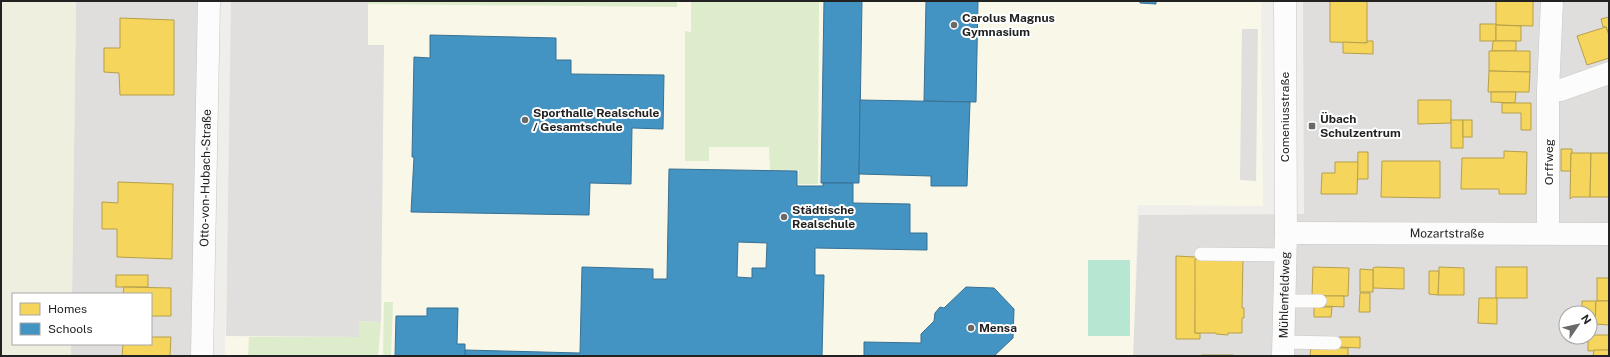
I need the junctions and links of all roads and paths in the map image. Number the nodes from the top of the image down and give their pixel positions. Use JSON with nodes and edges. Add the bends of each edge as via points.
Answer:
{"nodes":[{"id":1,"x":209,"y":1,"type":"edge"},
{"id":2,"x":1285,"y":1,"type":"edge"},
{"id":3,"x":1552,"y":1,"type":"edge"},
{"id":4,"x":1609,"y":73,"type":"edge"},
{"id":5,"x":1548,"y":91,"type":"junction"},
{"id":6,"x":1286,"y":233,"type":"junction"},
{"id":7,"x":1548,"y":233,"type":"junction"},
{"id":8,"x":1609,"y":234,"type":"edge"},
{"id":9,"x":1201,"y":254,"type":"dead end"},
{"id":10,"x":1285,"y":255,"type":"junction"},
{"id":11,"x":1284,"y":301,"type":"junction"},
{"id":12,"x":1320,"y":301,"type":"dead end"},
{"id":13,"x":1335,"y":343,"type":"dead end"},
{"id":14,"x":1283,"y":349,"type":"edge"},
{"id":15,"x":202,"y":356,"type":"edge"}],
"edges":[{"from":1,"to":15,"type":"street","name":"Otto-von-Hubach-Straße"},
{"from":2,"to":6,"type":"street","name":"Comeniusstraße"},
{"from":3,"to":5,"type":"street","name":"Orffweg"},
{"from":4,"to":5,"type":"street","via":[[1561,90]]},
{"from":5,"to":7,"type":"street","name":"Orffweg"},
{"from":6,"to":7,"type":"street","name":"Mozartstraße"},
{"from":6,"to":10,"type":"street","name":"Mühlenfeldweg"},
{"from":7,"to":8,"type":"street","name":"Mozartstraße"},
{"from":9,"to":10,"type":"lane"},
{"from":10,"to":11,"type":"street","name":"Mühlenfeldweg"},
{"from":11,"to":12,"type":"lane"},
{"from":11,"to":14,"type":"street","name":"Mühlenfeldweg"},
{"from":13,"to":14,"type":"lane"}]}
